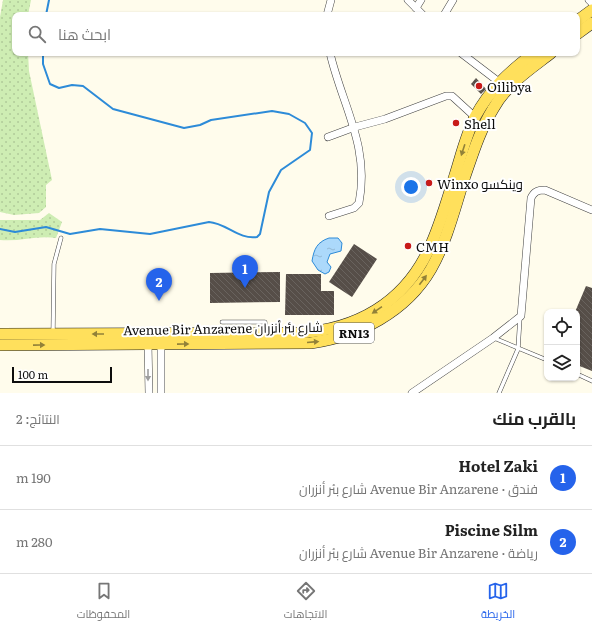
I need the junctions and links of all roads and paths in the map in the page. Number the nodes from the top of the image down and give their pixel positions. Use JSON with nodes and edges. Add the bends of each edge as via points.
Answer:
{"nodes":[{"id":1,"x":331,"y":0,"type":"edge"},
{"id":2,"x":408,"y":0,"type":"edge"},
{"id":3,"x":421,"y":0,"type":"edge"},
{"id":4,"x":453,"y":0,"type":"edge"},
{"id":5,"x":589,"y":0,"type":"edge"},
{"id":6,"x":592,"y":3,"type":"edge"},
{"id":7,"x":416,"y":8,"type":"junction"},
{"id":8,"x":592,"y":10,"type":"edge"},
{"id":9,"x":328,"y":12,"type":"edge"},
{"id":10,"x":420,"y":12,"type":"edge"},
{"id":11,"x":446,"y":12,"type":"edge"},
{"id":12,"x":580,"y":19,"type":"edge"},
{"id":13,"x":592,"y":23,"type":"edge"},
{"id":14,"x":580,"y":32,"type":"edge"},
{"id":15,"x":331,"y":56,"type":"edge"},
{"id":16,"x":465,"y":56,"type":"edge"},
{"id":17,"x":530,"y":56,"type":"edge"},
{"id":18,"x":547,"y":56,"type":"edge"},
{"id":19,"x":499,"y":82,"type":"junction"},
{"id":20,"x":475,"y":117,"type":"junction"},
{"id":21,"x":355,"y":126,"type":"junction"},
{"id":22,"x":328,"y":137,"type":"dead end"},
{"id":23,"x":592,"y":210,"type":"edge"},
{"id":24,"x":329,"y":216,"type":"dead end"},
{"id":25,"x":61,"y":238,"type":"dead end"},
{"id":26,"x":520,"y":316,"type":"junction"},
{"id":27,"x":222,"y":322,"type":"dead end"},
{"id":28,"x":267,"y":333,"type":"junction"},
{"id":29,"x":0,"y":334,"type":"edge"},
{"id":30,"x":53,"y":334,"type":"junction"},
{"id":31,"x":493,"y":338,"type":"junction"},
{"id":32,"x":148,"y":339,"type":"junction"},
{"id":33,"x":161,"y":339,"type":"junction"},
{"id":34,"x":0,"y":345,"type":"edge"},
{"id":35,"x":518,"y":349,"type":"junction"},
{"id":36,"x":544,"y":359,"type":"edge"},
{"id":37,"x":580,"y":375,"type":"edge"},
{"id":38,"x":592,"y":380,"type":"edge"},
{"id":39,"x":148,"y":393,"type":"edge"},
{"id":40,"x":161,"y":393,"type":"edge"},
{"id":41,"x":412,"y":393,"type":"edge"},
{"id":42,"x":499,"y":393,"type":"edge"}],
"edges":[{"from":1,"to":9,"type":"street"},
{"from":2,"to":7,"type":"street"},
{"from":3,"to":7,"type":"street"},
{"from":4,"to":11,"type":"street"},
{"from":5,"to":6,"type":"street"},
{"from":7,"to":10,"type":"street"},
{"from":8,"to":12,"type":"main road"},
{"from":13,"to":14,"type":"main road"},
{"from":15,"to":21,"type":"street"},
{"from":16,"to":19,"type":"street"},
{"from":17,"to":19,"type":"main road","name":"Avenue Bir Anzarene شارع بئر أنزران","number":"RN13"},
{"from":33,"to":18,"type":"main road","name":"Avenue Bir Anzarene شارع بئر أنزران","number":"RN13","one_way":true,"via":[[324,341],[351,334],[389,313],[412,293],[431,269],[477,142],[493,108],[514,81]]},
{"from":19,"to":20,"type":"main road","name":"Avenue Bir Anzarene شارع بئر أنزران","number":"RN13"},
{"from":20,"to":21,"type":"street","via":[[449,96],[375,123]]},
{"from":20,"to":28,"type":"main road","name":"Avenue Bir Anzarene شارع بئر أنزران","number":"RN13","one_way":true,"via":[[429,249],[423,262],[400,290],[379,309],[338,328],[313,332]]},
{"from":21,"to":22,"type":"street"},
{"from":21,"to":24,"type":"street","via":[[361,166],[359,203],[354,208]]},
{"from":23,"to":26,"type":"street","via":[[545,190],[534,193],[531,198]]},
{"from":25,"to":30,"type":"lane","via":[[54,264]]},
{"from":26,"to":31,"type":"street"},
{"from":26,"to":35,"type":"lane"},
{"from":27,"to":28,"type":"lane","via":[[266,322]]},
{"from":28,"to":33,"type":"main road","name":"Avenue Bir Anzarene شارع بئر أنزران","number":"RN13"},
{"from":29,"to":30,"type":"main road","name":"Avenue Bir Anzarene شارع بئر أنزران","number":"RN13"},
{"from":32,"to":30,"type":"main road","name":"Avenue Bir Anzarene شارع بئر أنزران","number":"RN13","one_way":true},
{"from":31,"to":35,"type":"lane"},
{"from":31,"to":41,"type":"street"},
{"from":32,"to":33,"type":"main road","name":"Avenue Bir Anzarene شارع بئر أنزران","number":"RN13"},
{"from":34,"to":32,"type":"main road","name":"Avenue Bir Anzarene شارع بئر أنزران","number":"RN13","one_way":true},
{"from":32,"to":39,"type":"street","one_way":true},
{"from":33,"to":40,"type":"street"},
{"from":35,"to":36,"type":"lane"},
{"from":35,"to":42,"type":"lane"},
{"from":37,"to":38,"type":"lane"}]}
